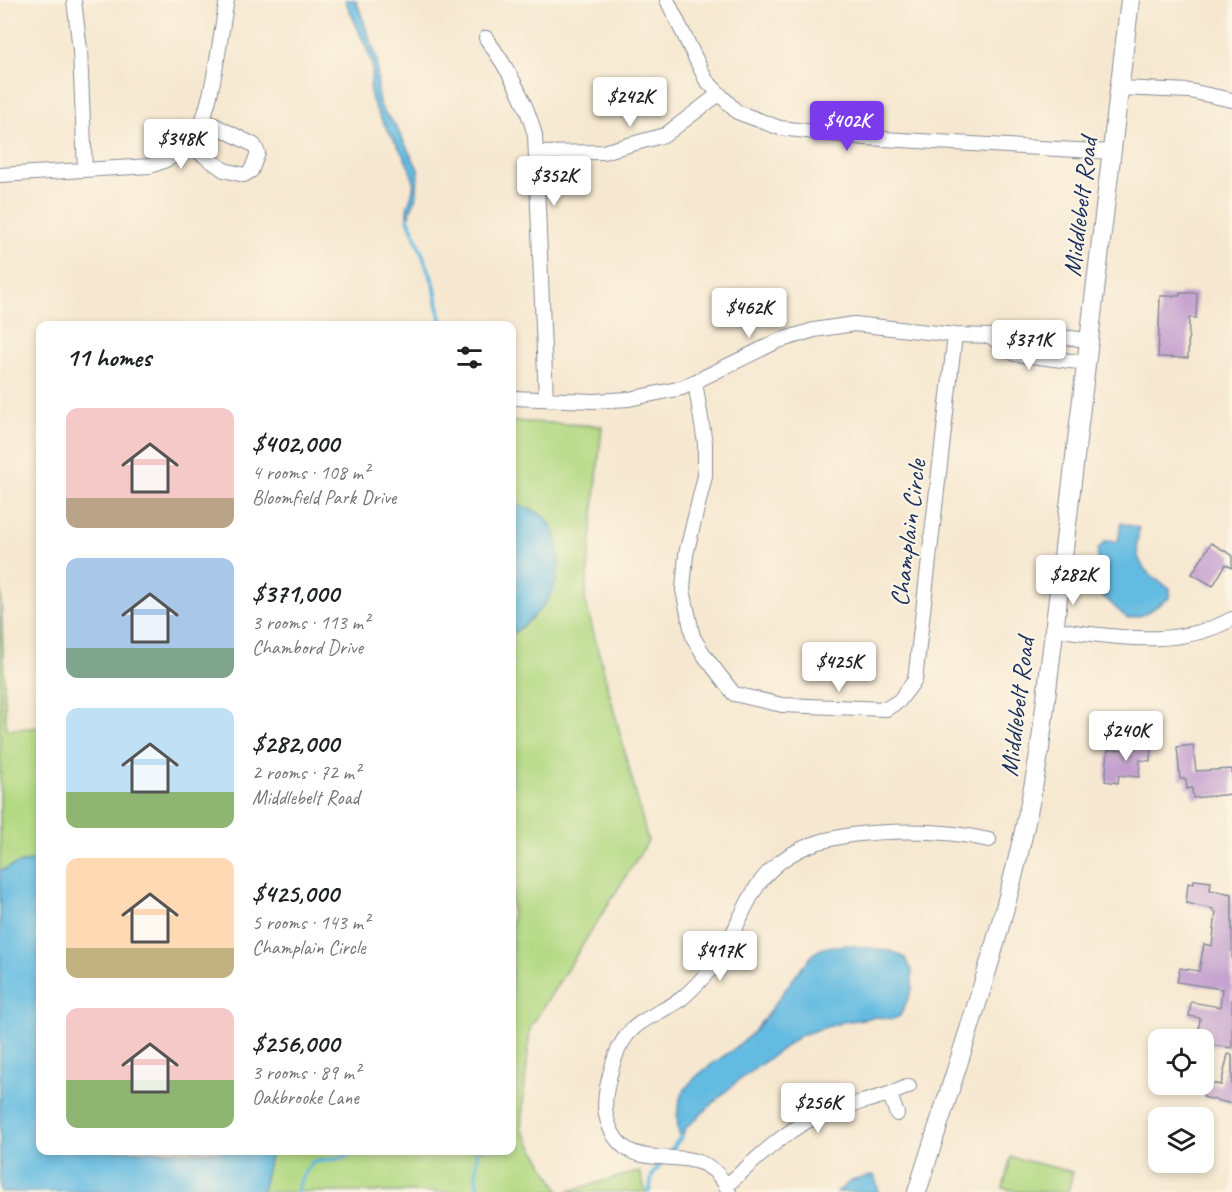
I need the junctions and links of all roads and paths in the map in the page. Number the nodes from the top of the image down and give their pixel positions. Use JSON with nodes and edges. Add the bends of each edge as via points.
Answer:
{"nodes":[{"id":1,"x":74,"y":0,"type":"edge"},
{"id":2,"x":227,"y":0,"type":"edge"},
{"id":3,"x":667,"y":0,"type":"edge"},
{"id":4,"x":1130,"y":0,"type":"edge"},
{"id":5,"x":486,"y":38,"type":"dead end"},
{"id":6,"x":1119,"y":88,"type":"junction"},
{"id":7,"x":719,"y":93,"type":"junction"},
{"id":8,"x":1232,"y":100,"type":"edge"},
{"id":9,"x":204,"y":120,"type":"junction"},
{"id":10,"x":189,"y":145,"type":"junction"},
{"id":11,"x":1112,"y":152,"type":"junction"},
{"id":12,"x":537,"y":153,"type":"junction"},
{"id":13,"x":85,"y":170,"type":"junction"},
{"id":14,"x":0,"y":175,"type":"edge"},
{"id":15,"x":955,"y":335,"type":"junction"},
{"id":16,"x":990,"y":336,"type":"junction"},
{"id":17,"x":1089,"y":340,"type":"junction"},
{"id":18,"x":1086,"y":363,"type":"junction"},
{"id":19,"x":695,"y":382,"type":"junction"},
{"id":20,"x":516,"y":398,"type":"edge"},
{"id":21,"x":546,"y":399,"type":"junction"},
{"id":22,"x":1232,"y":619,"type":"edge"},
{"id":23,"x":1052,"y":629,"type":"junction"},
{"id":24,"x":989,"y":840,"type":"dead end"},
{"id":25,"x":909,"y":1086,"type":"dead end"},
{"id":26,"x":890,"y":1095,"type":"junction"},
{"id":27,"x":897,"y":1114,"type":"dead end"},
{"id":28,"x":728,"y":1189,"type":"edge"},
{"id":29,"x":917,"y":1192,"type":"edge"}],
"edges":[{"from":1,"to":13,"type":"street"},
{"from":2,"to":9,"type":"street"},
{"from":3,"to":7,"type":"street","via":[[706,81]]},
{"from":4,"to":6,"type":"street","name":"Middlebelt Road"},
{"from":5,"to":12,"type":"street","via":[[512,75],[527,106]]},
{"from":6,"to":8,"type":"street","via":[[1190,91]]},
{"from":6,"to":11,"type":"street","name":"Middlebelt Road"},
{"from":7,"to":11,"type":"street","via":[[737,112],[780,128],[866,138]]},
{"from":7,"to":12,"type":"street","via":[[665,135],[603,152]]},
{"from":9,"to":10,"type":"street"},
{"from":9,"to":10,"type":"street","via":[[254,145],[258,153],[251,171],[244,175],[224,170]]},
{"from":10,"to":13,"type":"street","via":[[168,160],[150,166]]},
{"from":11,"to":17,"type":"street","name":"Middlebelt Road"},
{"from":12,"to":21,"type":"street"},
{"from":13,"to":14,"type":"street"},
{"from":15,"to":16,"type":"street"},
{"from":15,"to":19,"type":"street","via":[[854,324],[814,330],[778,341]]},
{"from":15,"to":19,"type":"street","name":"Champlain Circle","via":[[915,680],[899,701],[885,709],[782,705],[734,694],[693,637],[683,590],[686,554],[705,476],[705,443]]},
{"from":16,"to":17,"type":"street","via":[[1014,332]]},
{"from":16,"to":18,"type":"street","via":[[1015,354]]},
{"from":17,"to":18,"type":"street","name":"Middlebelt Road"},
{"from":18,"to":23,"type":"street","name":"Middlebelt Road"},
{"from":19,"to":21,"type":"street","via":[[629,399]]},
{"from":20,"to":21,"type":"street"},
{"from":22,"to":23,"type":"street","via":[[1189,635],[1157,639],[1135,640]]},
{"from":23,"to":29,"type":"street","name":"Middlebelt Road","via":[[1040,748],[1024,834]]},
{"from":24,"to":28,"type":"street","via":[[955,834],[891,833],[820,841],[789,855],[753,890],[712,968],[680,999],[637,1023],[623,1040],[614,1060],[605,1112],[618,1139],[629,1152],[644,1158],[703,1163],[716,1171]]},
{"from":25,"to":26,"type":"street"},
{"from":26,"to":27,"type":"street"},
{"from":26,"to":28,"type":"street","via":[[817,1116],[776,1142]]}]}
